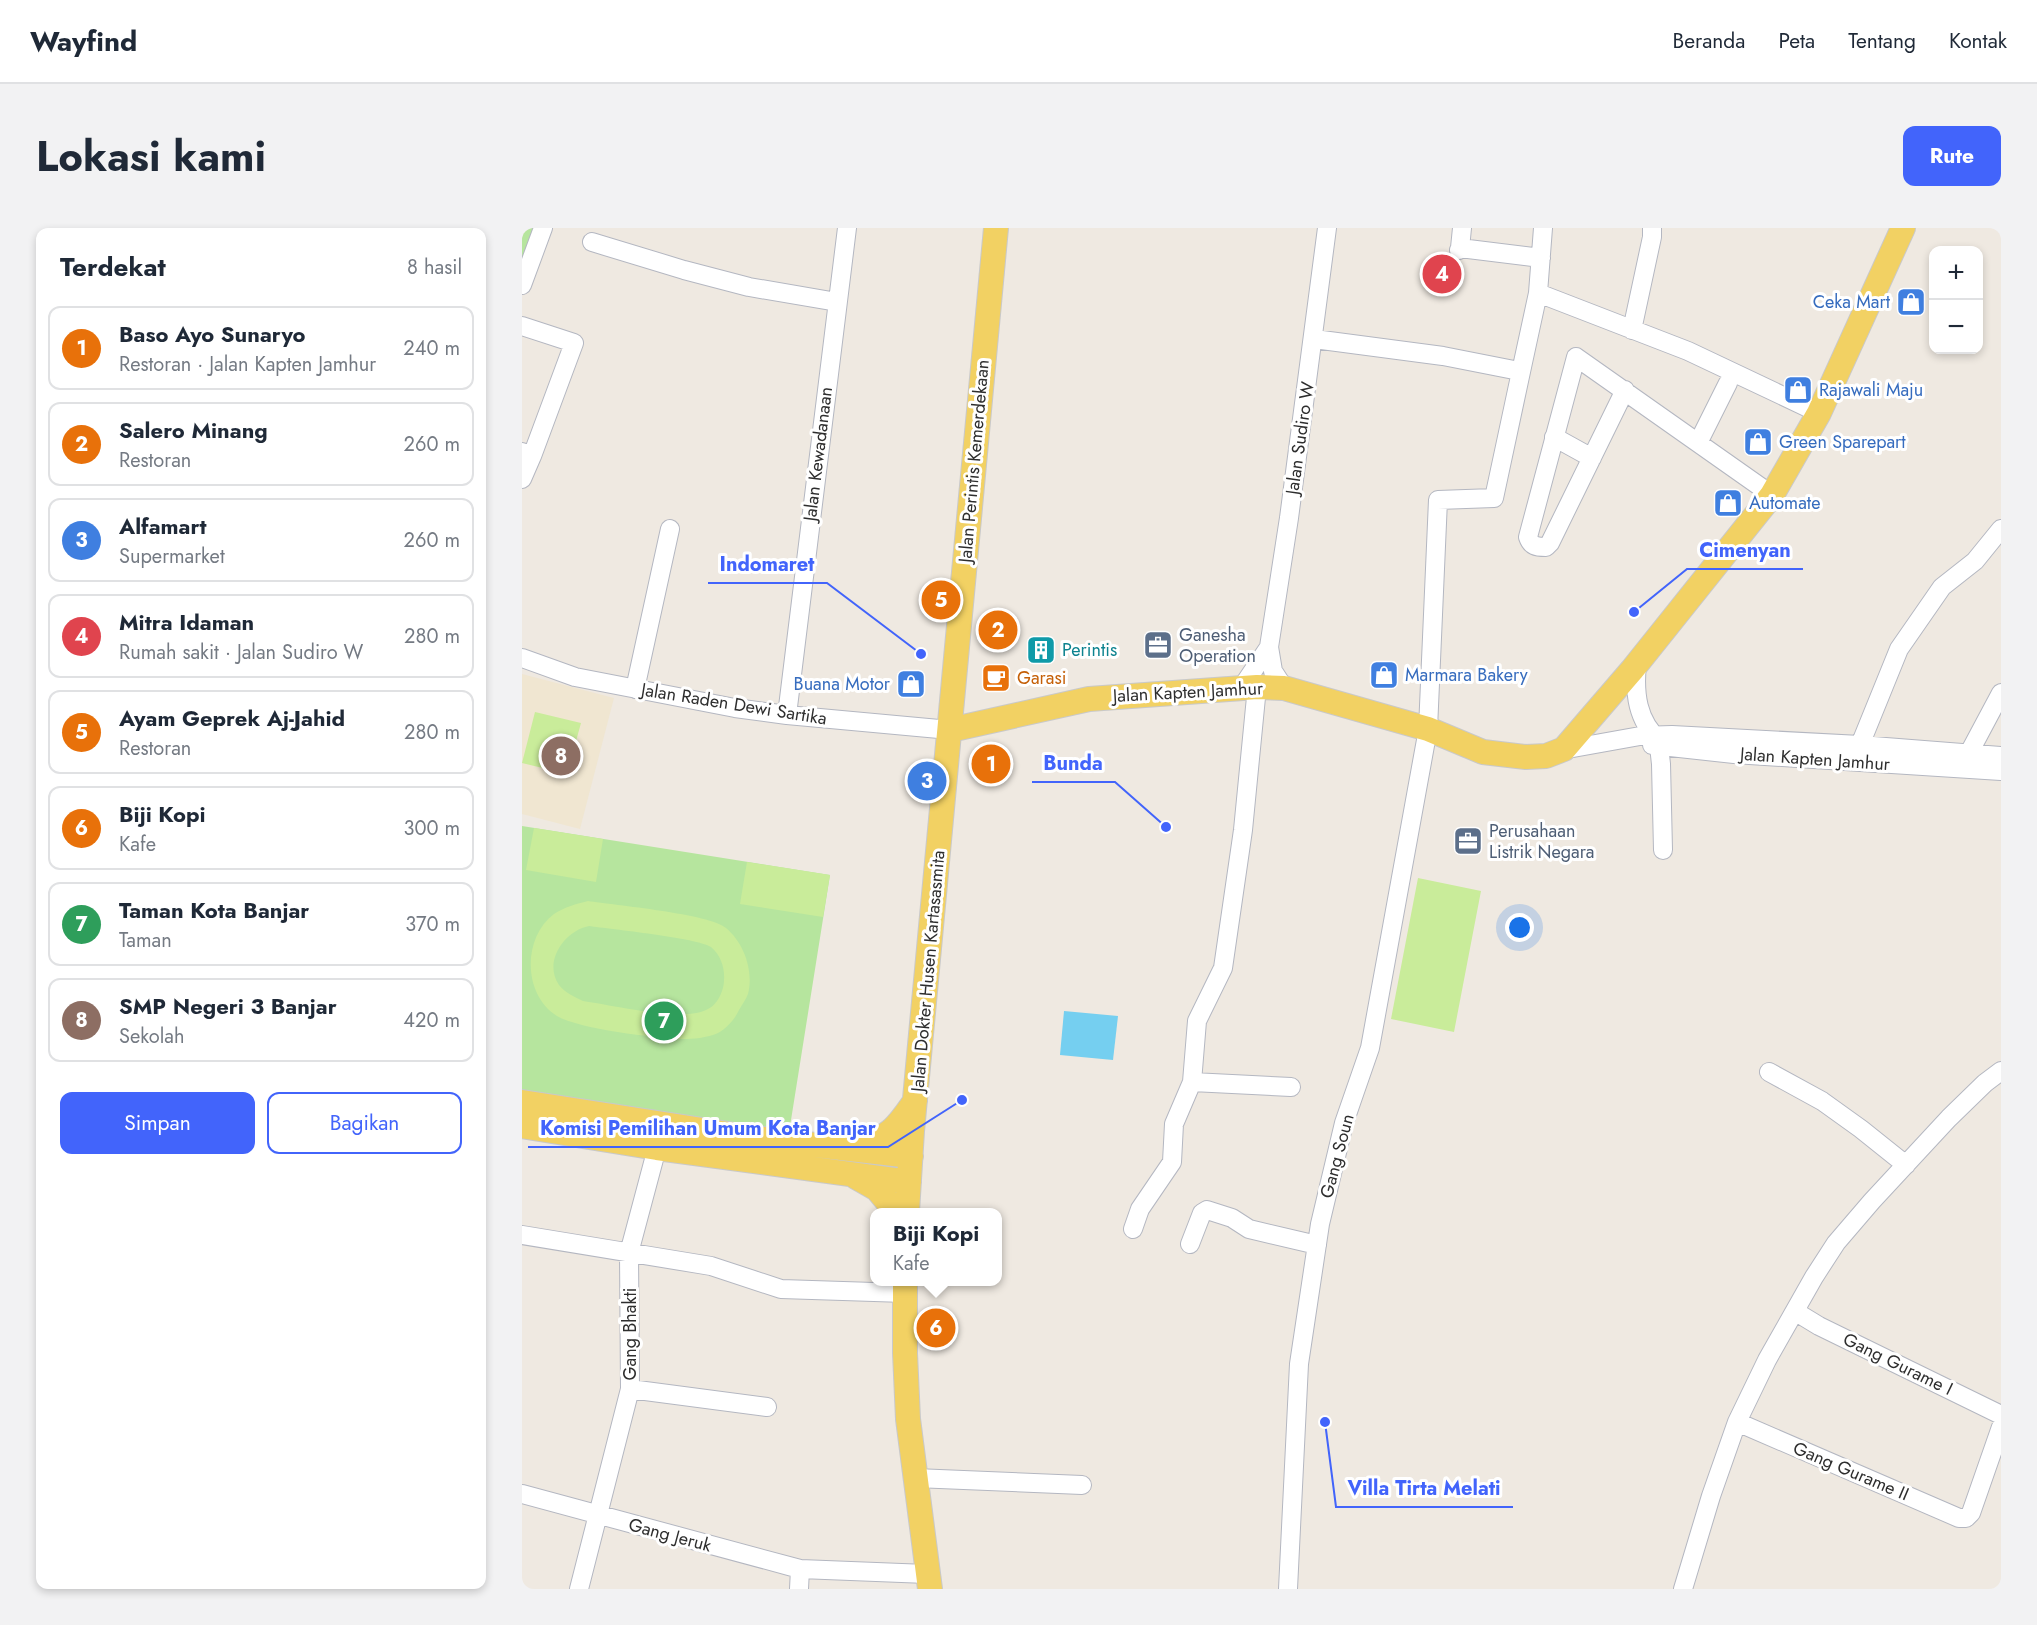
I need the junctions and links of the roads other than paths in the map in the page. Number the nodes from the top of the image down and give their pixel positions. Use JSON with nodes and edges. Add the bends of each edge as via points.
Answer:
{"nodes":[{"id":1,"x":543,"y":228,"type":"edge"},
{"id":2,"x":847,"y":228,"type":"edge"},
{"id":3,"x":996,"y":228,"type":"edge"},
{"id":4,"x":1327,"y":228,"type":"edge"},
{"id":5,"x":1462,"y":228,"type":"edge"},
{"id":6,"x":1543,"y":228,"type":"edge"},
{"id":7,"x":1652,"y":228,"type":"edge"},
{"id":8,"x":1903,"y":228,"type":"edge"},
{"id":9,"x":592,"y":242,"type":"dead end"},
{"id":10,"x":1540,"y":258,"type":"junction"},
{"id":11,"x":522,"y":285,"type":"edge"},
{"id":12,"x":1538,"y":293,"type":"junction"},
{"id":13,"x":837,"y":302,"type":"junction"},
{"id":14,"x":522,"y":326,"type":"edge"},
{"id":15,"x":1632,"y":330,"type":"junction"},
{"id":16,"x":1314,"y":339,"type":"junction"},
{"id":17,"x":1522,"y":368,"type":"junction"},
{"id":18,"x":1728,"y":383,"type":"dead end"},
{"id":19,"x":1625,"y":390,"type":"junction"},
{"id":20,"x":1819,"y":413,"type":"junction"},
{"id":21,"x":1554,"y":437,"type":"junction"},
{"id":22,"x":1698,"y":442,"type":"junction"},
{"id":23,"x":527,"y":454,"type":"edge"},
{"id":24,"x":1592,"y":458,"type":"junction"},
{"id":25,"x":522,"y":479,"type":"edge"},
{"id":26,"x":1772,"y":495,"type":"junction"},
{"id":27,"x":670,"y":529,"type":"dead end"},
{"id":28,"x":2001,"y":529,"type":"edge"},
{"id":29,"x":1269,"y":647,"type":"junction"},
{"id":30,"x":522,"y":658,"type":"edge"},
{"id":31,"x":1637,"y":664,"type":"junction"},
{"id":32,"x":1250,"y":687,"type":"junction"},
{"id":33,"x":1284,"y":688,"type":"junction"},
{"id":34,"x":635,"y":689,"type":"junction"},
{"id":35,"x":2001,"y":693,"type":"edge"},
{"id":36,"x":787,"y":716,"type":"junction"},
{"id":37,"x":1428,"y":729,"type":"junction"},
{"id":38,"x":950,"y":730,"type":"junction"},
{"id":39,"x":1570,"y":743,"type":"junction"},
{"id":40,"x":1659,"y":743,"type":"junction"},
{"id":41,"x":1860,"y":745,"type":"junction"},
{"id":42,"x":1969,"y":753,"type":"junction"},
{"id":43,"x":2001,"y":756,"type":"edge"},
{"id":44,"x":2001,"y":771,"type":"edge"},
{"id":45,"x":1663,"y":850,"type":"dead end"},
{"id":46,"x":2001,"y":1071,"type":"edge"},
{"id":47,"x":1769,"y":1072,"type":"dead end"},
{"id":48,"x":1192,"y":1082,"type":"junction"},
{"id":49,"x":1291,"y":1087,"type":"dead end"},
{"id":50,"x":916,"y":1099,"type":"junction"},
{"id":51,"x":522,"y":1102,"type":"edge"},
{"id":52,"x":522,"y":1126,"type":"edge"},
{"id":53,"x":657,"y":1148,"type":"junction"},
{"id":54,"x":856,"y":1149,"type":"junction"},
{"id":55,"x":911,"y":1156,"type":"junction"},
{"id":56,"x":1906,"y":1165,"type":"junction"},
{"id":57,"x":852,"y":1174,"type":"junction"},
{"id":58,"x":909,"y":1182,"type":"junction"},
{"id":59,"x":893,"y":1208,"type":"edge"},
{"id":60,"x":907,"y":1208,"type":"edge"},
{"id":61,"x":1133,"y":1229,"type":"dead end"},
{"id":62,"x":522,"y":1235,"type":"edge"},
{"id":63,"x":1190,"y":1244,"type":"dead end"},
{"id":64,"x":1317,"y":1245,"type":"junction"},
{"id":65,"x":629,"y":1253,"type":"junction"},
{"id":66,"x":905,"y":1287,"type":"edge"},
{"id":67,"x":1796,"y":1312,"type":"junction"},
{"id":68,"x":630,"y":1389,"type":"junction"},
{"id":69,"x":768,"y":1407,"type":"dead end"},
{"id":70,"x":2001,"y":1415,"type":"edge"},
{"id":71,"x":1737,"y":1422,"type":"junction"},
{"id":72,"x":2001,"y":1427,"type":"edge"},
{"id":73,"x":915,"y":1478,"type":"junction"},
{"id":74,"x":1082,"y":1485,"type":"dead end"},
{"id":75,"x":522,"y":1494,"type":"edge"},
{"id":76,"x":597,"y":1516,"type":"junction"},
{"id":77,"x":800,"y":1569,"type":"junction"},
{"id":78,"x":929,"y":1581,"type":"edge"},
{"id":79,"x":579,"y":1589,"type":"edge"},
{"id":80,"x":799,"y":1589,"type":"edge"},
{"id":81,"x":1288,"y":1589,"type":"edge"},
{"id":82,"x":1683,"y":1589,"type":"edge"}],
"edges":[{"from":1,"to":11,"type":"street"},
{"from":2,"to":13,"type":"street","name":"Jalan Kewadanaan"},
{"from":3,"to":38,"type":"main road","name":"Jalan Perintis Kemerdekaan"},
{"from":4,"to":16,"type":"street","name":"Jalan Sudiro W"},
{"from":5,"to":10,"type":"street","via":[[1460,249]]},
{"from":6,"to":10,"type":"street"},
{"from":7,"to":15,"type":"street"},
{"from":8,"to":20,"type":"main road"},
{"from":9,"to":13,"type":"street","via":[[749,287]]},
{"from":10,"to":12,"type":"street"},
{"from":12,"to":15,"type":"street"},
{"from":12,"to":17,"type":"street"},
{"from":13,"to":36,"type":"street","name":"Jalan Kewadanaan"},
{"from":14,"to":23,"type":"street","via":[[574,343]]},
{"from":15,"to":20,"type":"street","via":[[1688,351]]},
{"from":16,"to":17,"type":"street","via":[[1514,370]]},
{"from":16,"to":29,"type":"street","name":"Jalan Sudiro W"},
{"from":17,"to":37,"type":"street","name":"Gang Soun","via":[[1494,498],[1438,500]]},
{"from":18,"to":22,"type":"street"},
{"from":19,"to":21,"type":"street","via":[[1576,357]]},
{"from":19,"to":22,"type":"street"},
{"from":19,"to":24,"type":"street"},
{"from":20,"to":26,"type":"main road"},
{"from":21,"to":24,"type":"street"},
{"from":21,"to":24,"type":"street","via":[[1528,537],[1534,546],[1546,547],[1550,543]]},
{"from":22,"to":26,"type":"street"},
{"from":23,"to":25,"type":"street"},
{"from":26,"to":31,"type":"main road"},
{"from":27,"to":34,"type":"street"},
{"from":28,"to":41,"type":"street","via":[[1975,561],[1942,587],[1899,649]]},
{"from":29,"to":32,"type":"street"},
{"from":29,"to":33,"type":"street","via":[[1273,671]]},
{"from":30,"to":34,"type":"street","name":"Jalan Raden Dewi Sartika","via":[[575,677]]},
{"from":31,"to":39,"type":"main road"},
{"from":31,"to":40,"type":"street","via":[[1639,708]]},
{"from":32,"to":33,"type":"main road","name":"Jalan Kapten Jamhur"},
{"from":32,"to":38,"type":"main road","name":"Jalan Kapten Jamhur","via":[[1089,699]]},
{"from":32,"to":48,"type":"street","via":[[1243,830],[1223,968],[1197,1021]]},
{"from":33,"to":37,"type":"main road","name":"Jalan Kapten Jamhur"},
{"from":34,"to":36,"type":"street","name":"Jalan Raden Dewi Sartika"},
{"from":35,"to":42,"type":"street"},
{"from":36,"to":38,"type":"street","name":"Jalan Raden Dewi Sartika"},
{"from":37,"to":39,"type":"main road","name":"Jalan Kapten Jamhur","via":[[1491,754],[1546,756]]},
{"from":37,"to":64,"type":"street","name":"Gang Soun","via":[[1370,1048],[1344,1124]]},
{"from":38,"to":50,"type":"main road","name":"Jalan Dokter Husen Kartasasmita"},
{"from":39,"to":40,"type":"street","name":"Jalan Kapten Jamhur"},
{"from":40,"to":41,"type":"street","name":"Jalan Kapten Jamhur"},
{"from":40,"to":44,"type":"street","name":"Jalan Kapten Jamhur","via":[[1734,754]]},
{"from":40,"to":45,"type":"street"},
{"from":41,"to":42,"type":"street","name":"Jalan Kapten Jamhur"},
{"from":42,"to":43,"type":"street","name":"Jalan Kapten Jamhur"},
{"from":46,"to":56,"type":"street","via":[[1956,1111]]},
{"from":47,"to":56,"type":"street","via":[[1822,1101]]},
{"from":48,"to":49,"type":"street"},
{"from":48,"to":61,"type":"street","via":[[1174,1124],[1172,1162],[1140,1209]]},
{"from":50,"to":54,"type":"main road","via":[[892,1131]]},
{"from":50,"to":55,"type":"main road","name":"Jalan Dokter Husen Kartasasmita"},
{"from":51,"to":54,"type":"main road","via":[[754,1138]]},
{"from":52,"to":53,"type":"main road"},
{"from":53,"to":57,"type":"main road"},
{"from":53,"to":65,"type":"street","name":"Gang Bhakti"},
{"from":54,"to":55,"type":"main road"},
{"from":55,"to":58,"type":"main road","name":"Jalan Dokter Husen Kartasasmita"},
{"from":56,"to":67,"type":"street","via":[[1836,1244]]},
{"from":57,"to":58,"type":"main road"},
{"from":57,"to":59,"type":"main road","via":[[877,1189]]},
{"from":58,"to":60,"type":"main road","name":"Jalan Dokter Husen Kartasasmita"},
{"from":62,"to":65,"type":"street"},
{"from":63,"to":64,"type":"street","via":[[1202,1213],[1207,1210],[1232,1218],[1249,1229]]},
{"from":64,"to":81,"type":"street","name":"Gang Soun","via":[[1299,1364]]},
{"from":65,"to":66,"type":"street","via":[[711,1266],[781,1289]]},
{"from":65,"to":68,"type":"street","name":"Gang Bhakti"},
{"from":66,"to":73,"type":"main road","via":[[908,1408]]},
{"from":67,"to":70,"type":"street","name":"Gang Gurame I"},
{"from":67,"to":71,"type":"street"},
{"from":68,"to":69,"type":"street"},
{"from":68,"to":76,"type":"street","name":"Gang Bhakti"},
{"from":71,"to":72,"type":"street","name":"Gang Gurame II","via":[[1959,1518],[1971,1513]]},
{"from":71,"to":82,"type":"street"},
{"from":73,"to":74,"type":"street"},
{"from":73,"to":78,"type":"main road"},
{"from":75,"to":76,"type":"street","name":"Gang Jeruk"},
{"from":76,"to":77,"type":"street","name":"Gang Jeruk"},
{"from":76,"to":79,"type":"street","name":"Gang Bhakti"},
{"from":77,"to":78,"type":"street","name":"Gang Jeruk"},
{"from":77,"to":80,"type":"street"}]}
